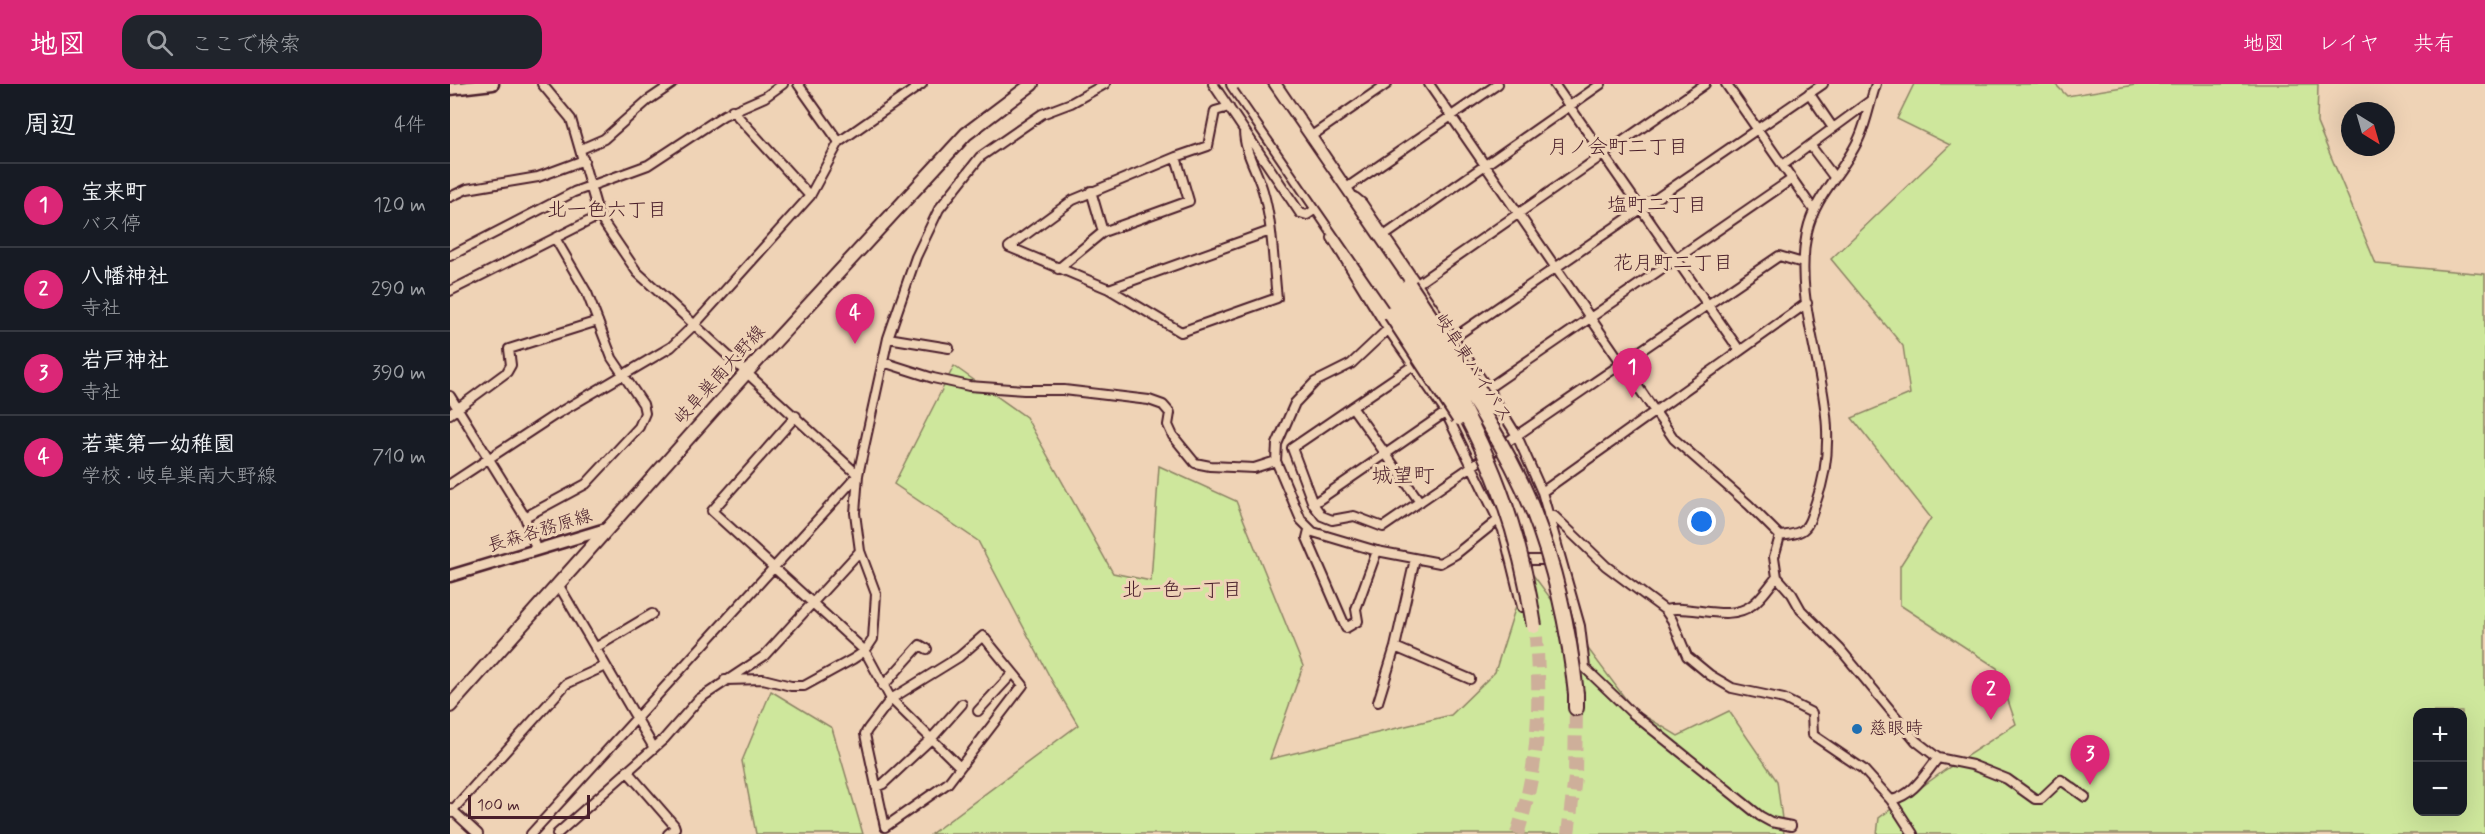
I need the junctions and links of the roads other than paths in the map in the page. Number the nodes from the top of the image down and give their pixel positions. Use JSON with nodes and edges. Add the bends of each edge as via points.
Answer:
{"nodes":[{"id":1,"x":493,"y":84,"type":"edge"},
{"id":2,"x":542,"y":84,"type":"edge"},
{"id":3,"x":672,"y":84,"type":"edge"},
{"id":4,"x":783,"y":84,"type":"edge"},
{"id":5,"x":798,"y":84,"type":"edge"},
{"id":6,"x":922,"y":84,"type":"edge"},
{"id":7,"x":1105,"y":84,"type":"edge"},
{"id":8,"x":1213,"y":84,"type":"edge"},
{"id":9,"x":1234,"y":84,"type":"edge"},
{"id":10,"x":1244,"y":84,"type":"edge"},
{"id":11,"x":1258,"y":84,"type":"edge"},
{"id":12,"x":1274,"y":84,"type":"edge"},
{"id":13,"x":1387,"y":84,"type":"edge"},
{"id":14,"x":1429,"y":84,"type":"edge"},
{"id":15,"x":1498,"y":84,"type":"edge"},
{"id":16,"x":1554,"y":84,"type":"edge"},
{"id":17,"x":1601,"y":84,"type":"edge"},
{"id":18,"x":1706,"y":84,"type":"edge"},
{"id":19,"x":1726,"y":84,"type":"edge"},
{"id":20,"x":1823,"y":84,"type":"edge"},
{"id":21,"x":1876,"y":84,"type":"edge"},
{"id":22,"x":1029,"y":85,"type":"edge"},
{"id":23,"x":450,"y":89,"type":"edge"},
{"id":24,"x":1809,"y":93,"type":"junction"},
{"id":25,"x":1870,"y":101,"type":"junction"},
{"id":26,"x":1569,"y":106,"type":"junction"},
{"id":27,"x":1229,"y":107,"type":"junction"},
{"id":28,"x":732,"y":110,"type":"junction"},
{"id":29,"x":1451,"y":116,"type":"junction"},
{"id":30,"x":1833,"y":128,"type":"junction"},
{"id":31,"x":1758,"y":129,"type":"junction"},
{"id":32,"x":1244,"y":130,"type":"junction"},
{"id":33,"x":1310,"y":137,"type":"junction"},
{"id":34,"x":839,"y":142,"type":"junction"},
{"id":35,"x":1810,"y":145,"type":"junction"},
{"id":36,"x":581,"y":149,"type":"junction"},
{"id":37,"x":1603,"y":155,"type":"junction"},
{"id":38,"x":1176,"y":157,"type":"junction"},
{"id":39,"x":584,"y":160,"type":"junction"},
{"id":40,"x":1485,"y":165,"type":"junction"},
{"id":41,"x":1782,"y":165,"type":"junction"},
{"id":42,"x":1834,"y":177,"type":"junction"},
{"id":43,"x":1792,"y":179,"type":"junction"},
{"id":44,"x":591,"y":185,"type":"junction"},
{"id":45,"x":1345,"y":189,"type":"junction"},
{"id":46,"x":1091,"y":191,"type":"junction"},
{"id":47,"x":810,"y":196,"type":"junction"},
{"id":48,"x":450,"y":197,"type":"edge"},
{"id":49,"x":1318,"y":207,"type":"junction"},
{"id":50,"x":1641,"y":209,"type":"junction"},
{"id":51,"x":1813,"y":209,"type":"junction"},
{"id":52,"x":1519,"y":214,"type":"junction"},
{"id":53,"x":599,"y":216,"type":"junction"},
{"id":54,"x":1270,"y":231,"type":"junction"},
{"id":55,"x":1103,"y":232,"type":"junction"},
{"id":56,"x":1384,"y":236,"type":"junction"},
{"id":57,"x":555,"y":238,"type":"junction"},
{"id":58,"x":450,"y":256,"type":"edge"},
{"id":59,"x":1676,"y":259,"type":"junction"},
{"id":60,"x":1803,"y":263,"type":"junction"},
{"id":61,"x":1556,"y":268,"type":"junction"},
{"id":62,"x":1058,"y":269,"type":"junction"},
{"id":63,"x":1413,"y":285,"type":"junction"},
{"id":64,"x":1109,"y":289,"type":"junction"},
{"id":65,"x":450,"y":291,"type":"edge"},
{"id":66,"x":1806,"y":303,"type":"junction"},
{"id":67,"x":1708,"y":305,"type":"junction"},
{"id":68,"x":1590,"y":318,"type":"junction"},
{"id":69,"x":598,"y":321,"type":"junction"},
{"id":70,"x":694,"y":324,"type":"junction"},
{"id":71,"x":1389,"y":329,"type":"junction"},
{"id":72,"x":888,"y":338,"type":"junction"},
{"id":73,"x":1453,"y":338,"type":"junction"},
{"id":74,"x":949,"y":348,"type":"dead end"},
{"id":75,"x":1740,"y":351,"type":"junction"},
{"id":76,"x":883,"y":363,"type":"junction"},
{"id":77,"x":1622,"y":363,"type":"junction"},
{"id":78,"x":1413,"y":365,"type":"junction"},
{"id":79,"x":747,"y":372,"type":"junction"},
{"id":80,"x":625,"y":376,"type":"junction"},
{"id":81,"x":1488,"y":389,"type":"junction"},
{"id":82,"x":450,"y":396,"type":"edge"},
{"id":83,"x":1352,"y":407,"type":"junction"},
{"id":84,"x":458,"y":408,"type":"junction"},
{"id":85,"x":1654,"y":410,"type":"junction"},
{"id":86,"x":1445,"y":411,"type":"junction"},
{"id":87,"x":450,"y":414,"type":"edge"},
{"id":88,"x":796,"y":416,"type":"junction"},
{"id":89,"x":1517,"y":436,"type":"junction"},
{"id":90,"x":1383,"y":453,"type":"junction"},
{"id":91,"x":488,"y":458,"type":"junction"},
{"id":92,"x":1276,"y":461,"type":"junction"},
{"id":93,"x":1472,"y":467,"type":"junction"},
{"id":94,"x":858,"y":476,"type":"junction"},
{"id":95,"x":450,"y":484,"type":"edge"},
{"id":96,"x":1500,"y":486,"type":"junction"},
{"id":97,"x":1542,"y":492,"type":"junction"},
{"id":98,"x":1420,"y":502,"type":"junction"},
{"id":99,"x":1313,"y":504,"type":"junction"},
{"id":100,"x":1531,"y":506,"type":"junction"},
{"id":101,"x":1548,"y":516,"type":"junction"},
{"id":102,"x":525,"y":517,"type":"junction"},
{"id":103,"x":1498,"y":520,"type":"junction"},
{"id":104,"x":606,"y":529,"type":"junction"},
{"id":105,"x":1309,"y":530,"type":"junction"},
{"id":106,"x":1780,"y":537,"type":"junction"},
{"id":107,"x":536,"y":549,"type":"junction"},
{"id":108,"x":860,"y":551,"type":"junction"},
{"id":109,"x":1377,"y":551,"type":"junction"},
{"id":110,"x":1415,"y":559,"type":"junction"},
{"id":111,"x":1511,"y":560,"type":"junction"},
{"id":112,"x":1561,"y":560,"type":"junction"},
{"id":113,"x":775,"y":568,"type":"junction"},
{"id":114,"x":450,"y":576,"type":"edge"},
{"id":115,"x":1777,"y":577,"type":"junction"},
{"id":116,"x":558,"y":584,"type":"junction"},
{"id":117,"x":812,"y":602,"type":"junction"},
{"id":118,"x":1522,"y":607,"type":"dead end"},
{"id":119,"x":1665,"y":610,"type":"junction"},
{"id":120,"x":652,"y":614,"type":"dead end"},
{"id":121,"x":1535,"y":632,"type":"tunnel mouth"},
{"id":122,"x":1395,"y":647,"type":"junction"},
{"id":123,"x":595,"y":648,"type":"junction"},
{"id":124,"x":927,"y":650,"type":"dead end"},
{"id":125,"x":865,"y":651,"type":"junction"},
{"id":126,"x":605,"y":666,"type":"junction"},
{"id":127,"x":1013,"y":673,"type":"junction"},
{"id":128,"x":1470,"y":679,"type":"dead end"},
{"id":129,"x":725,"y":680,"type":"junction"},
{"id":130,"x":883,"y":686,"type":"junction"},
{"id":131,"x":891,"y":699,"type":"junction"},
{"id":132,"x":1378,"y":702,"type":"dead end"},
{"id":133,"x":962,"y":704,"type":"dead end"},
{"id":134,"x":450,"y":706,"type":"edge"},
{"id":135,"x":1576,"y":708,"type":"tunnel mouth"},
{"id":136,"x":978,"y":711,"type":"dead end"},
{"id":137,"x":636,"y":719,"type":"junction"},
{"id":138,"x":931,"y":739,"type":"junction"},
{"id":139,"x":654,"y":748,"type":"junction"},
{"id":140,"x":1938,"y":758,"type":"junction"},
{"id":141,"x":960,"y":767,"type":"junction"},
{"id":142,"x":627,"y":771,"type":"junction"},
{"id":143,"x":876,"y":787,"type":"junction"},
{"id":144,"x":2085,"y":797,"type":"dead end"},
{"id":145,"x":1891,"y":800,"type":"junction"},
{"id":146,"x":451,"y":810,"type":"edge"},
{"id":147,"x":1791,"y":826,"type":"dead end"},
{"id":148,"x":478,"y":834,"type":"edge"},
{"id":149,"x":531,"y":834,"type":"edge"},
{"id":150,"x":556,"y":834,"type":"edge"},
{"id":151,"x":668,"y":834,"type":"edge"},
{"id":152,"x":1913,"y":834,"type":"edge"}],
"edges":[{"from":1,"to":23,"type":"main road"},
{"from":2,"to":36,"type":"street","via":[[571,119]]},
{"from":3,"to":36,"type":"street","via":[[604,139]]},
{"from":4,"to":28,"type":"street","via":[[765,97]]},
{"from":5,"to":34,"type":"street"},
{"from":6,"to":34,"type":"street"},
{"from":7,"to":72,"type":"street","via":[[1042,114],[980,157],[939,209],[916,256]]},
{"from":8,"to":27,"type":"street"},
{"from":9,"to":49,"type":"highway"},
{"from":10,"to":96,"type":"highway","name":"岐阜東バイパス","bridge":true,"via":[[1438,365],[1474,428]]},
{"from":11,"to":100,"type":"highway","name":"岐阜東バイパス","bridge":true,"via":[[1476,402]]},
{"from":12,"to":33,"type":"highway"},
{"from":13,"to":33,"type":"street"},
{"from":14,"to":29,"type":"street"},
{"from":15,"to":29,"type":"street"},
{"from":16,"to":26,"type":"street"},
{"from":17,"to":26,"type":"street"},
{"from":18,"to":37,"type":"street"},
{"from":19,"to":31,"type":"street"},
{"from":20,"to":24,"type":"street"},
{"from":21,"to":25,"type":"street"},
{"from":22,"to":79,"type":"main road","name":"岐阜巣南大野線","via":[[966,134]]},
{"from":24,"to":30,"type":"street"},
{"from":24,"to":31,"type":"street"},
{"from":25,"to":30,"type":"street"},
{"from":25,"to":42,"type":"street","via":[[1860,138]]},
{"from":26,"to":37,"type":"street"},
{"from":26,"to":40,"type":"street"},
{"from":27,"to":32,"type":"street"},
{"from":27,"to":38,"type":"street","via":[[1215,111],[1209,146]]},
{"from":28,"to":44,"type":"street","via":[[648,165]]},
{"from":28,"to":47,"type":"street"},
{"from":29,"to":40,"type":"street"},
{"from":29,"to":45,"type":"street"},
{"from":30,"to":35,"type":"street"},
{"from":31,"to":41,"type":"street"},
{"from":31,"to":50,"type":"street"},
{"from":32,"to":49,"type":"street","via":[[1300,213],[1307,215]]},
{"from":32,"to":54,"type":"street","via":[[1244,144],[1264,193]]},
{"from":33,"to":45,"type":"highway"},
{"from":34,"to":47,"type":"street"},
{"from":35,"to":41,"type":"street"},
{"from":35,"to":42,"type":"street"},
{"from":36,"to":39,"type":"street"},
{"from":37,"to":50,"type":"street"},
{"from":37,"to":52,"type":"street"},
{"from":38,"to":46,"type":"street"},
{"from":38,"to":55,"type":"street","via":[[1189,201]]},
{"from":39,"to":44,"type":"street"},
{"from":39,"to":48,"type":"street","via":[[538,177],[467,189]]},
{"from":40,"to":52,"type":"street"},
{"from":40,"to":56,"type":"street"},
{"from":41,"to":43,"type":"street"},
{"from":42,"to":51,"type":"street"},
{"from":43,"to":51,"type":"street"},
{"from":43,"to":59,"type":"street"},
{"from":44,"to":53,"type":"street"},
{"from":44,"to":58,"type":"street"},
{"from":45,"to":49,"type":"street"},
{"from":45,"to":56,"type":"street","via":[[1362,203]]},
{"from":45,"to":63,"type":"highway"},
{"from":46,"to":55,"type":"street"},
{"from":46,"to":62,"type":"street","via":[[1061,207],[1009,247]]},
{"from":47,"to":70,"type":"street"},
{"from":49,"to":71,"type":"street","via":[[1321,221]]},
{"from":49,"to":96,"type":"highway","bridge":true},
{"from":50,"to":59,"type":"street"},
{"from":50,"to":61,"type":"street"},
{"from":51,"to":60,"type":"street"},
{"from":52,"to":61,"type":"street"},
{"from":52,"to":63,"type":"street"},
{"from":53,"to":57,"type":"street"},
{"from":53,"to":70,"type":"street","via":[[637,272]]},
{"from":54,"to":64,"type":"street"},
{"from":54,"to":64,"type":"street","via":[[1277,298],[1181,332]]},
{"from":55,"to":62,"type":"street"},
{"from":56,"to":63,"type":"street"},
{"from":57,"to":65,"type":"street"},
{"from":57,"to":69,"type":"street","via":[[577,273]]},
{"from":59,"to":67,"type":"street"},
{"from":59,"to":68,"type":"street"},
{"from":60,"to":66,"type":"street"},
{"from":60,"to":67,"type":"street","via":[[1779,256]]},
{"from":61,"to":68,"type":"street"},
{"from":61,"to":73,"type":"street"},
{"from":62,"to":64,"type":"street"},
{"from":63,"to":71,"type":"street"},
{"from":63,"to":73,"type":"street"},
{"from":63,"to":100,"type":"highway","bridge":true,"via":[[1487,401],[1534,496]]},
{"from":66,"to":75,"type":"street"},
{"from":66,"to":106,"type":"street","via":[[1826,399],[1828,436],[1821,489],[1809,521],[1799,532]]},
{"from":67,"to":75,"type":"street"},
{"from":67,"to":77,"type":"street"},
{"from":68,"to":77,"type":"street"},
{"from":68,"to":81,"type":"street"},
{"from":69,"to":80,"type":"street","via":[[612,358]]},
{"from":69,"to":84,"type":"street","via":[[509,349],[511,365],[507,372]]},
{"from":70,"to":79,"type":"street"},
{"from":70,"to":80,"type":"street","via":[[671,347]]},
{"from":71,"to":78,"type":"street"},
{"from":71,"to":92,"type":"street","via":[[1351,364],[1315,382],[1295,403],[1277,444]]},
{"from":72,"to":74,"type":"street"},
{"from":72,"to":76,"type":"street"},
{"from":73,"to":78,"type":"street"},
{"from":73,"to":81,"type":"street"},
{"from":75,"to":85,"type":"street"},
{"from":76,"to":92,"type":"street","via":[[969,386],[1064,390],[1149,400],[1163,405],[1170,413],[1168,425],[1173,436],[1195,463],[1254,468]]},
{"from":76,"to":94,"type":"street"},
{"from":77,"to":85,"type":"street"},
{"from":77,"to":89,"type":"street"},
{"from":78,"to":83,"type":"street"},
{"from":78,"to":86,"type":"street"},
{"from":79,"to":88,"type":"street"},
{"from":79,"to":104,"type":"main road","name":"岐阜巣南大野線"},
{"from":80,"to":91,"type":"street"},
{"from":80,"to":102,"type":"street","via":[[643,404],[645,413],[639,427],[586,484]]},
{"from":81,"to":86,"type":"street"},
{"from":81,"to":89,"type":"street"},
{"from":82,"to":84,"type":"street"},
{"from":83,"to":90,"type":"street"},
{"from":83,"to":99,"type":"street","via":[[1292,448]]},
{"from":84,"to":87,"type":"street"},
{"from":84,"to":91,"type":"street"},
{"from":85,"to":97,"type":"street"},
{"from":85,"to":106,"type":"street","via":[[1674,439]]},
{"from":86,"to":90,"type":"street"},
{"from":86,"to":93,"type":"street"},
{"from":88,"to":94,"type":"street"},
{"from":88,"to":113,"type":"street","via":[[712,511]]},
{"from":89,"to":93,"type":"street"},
{"from":89,"to":97,"type":"street"},
{"from":90,"to":98,"type":"street"},
{"from":90,"to":99,"type":"street"},
{"from":91,"to":95,"type":"street"},
{"from":91,"to":102,"type":"street"},
{"from":92,"to":105,"type":"street"},
{"from":93,"to":98,"type":"street"},
{"from":93,"to":103,"type":"street"},
{"from":94,"to":108,"type":"street","via":[[855,513]]},
{"from":94,"to":113,"type":"street"},
{"from":96,"to":121,"type":"highway","name":"岐阜東バイパス","bridge":true,"via":[[1514,530]]},
{"from":97,"to":101,"type":"street"},
{"from":98,"to":99,"type":"street","via":[[1383,527],[1354,516],[1332,520],[1322,516]]},
{"from":100,"to":135,"type":"highway","name":"岐阜東バイパス","bridge":true,"via":[[1563,601]]},
{"from":101,"to":112,"type":"street"},
{"from":101,"to":119,"type":"street","via":[[1554,516],[1605,566]]},
{"from":102,"to":107,"type":"street"},
{"from":103,"to":110,"type":"street","via":[[1440,563]]},
{"from":103,"to":111,"type":"street"},
{"from":104,"to":107,"type":"main road","name":"長森各務原線"},
{"from":104,"to":116,"type":"main road","name":"岐阜巣南大野線"},
{"from":105,"to":109,"type":"street"},
{"from":105,"to":109,"type":"street","via":[[1307,538],[1346,627],[1358,621],[1356,609]]},
{"from":106,"to":115,"type":"street","via":[[1774,557]]},
{"from":107,"to":114,"type":"main road","name":"長森各務原線"},
{"from":108,"to":117,"type":"street"},
{"from":108,"to":125,"type":"street","via":[[876,594],[875,633]]},
{"from":109,"to":110,"type":"street"},
{"from":110,"to":122,"type":"street"},
{"from":111,"to":112,"type":"street"},
{"from":111,"to":118,"type":"street"},
{"from":112,"to":147,"type":"street","via":[[1580,626],[1585,668],[1632,713],[1760,816]]},
{"from":113,"to":117,"type":"street"},
{"from":113,"to":137,"type":"street"},
{"from":115,"to":119,"type":"street","via":[[1752,605],[1738,612]]},
{"from":115,"to":140,"type":"street","via":[[1801,610],[1840,649],[1916,741]]},
{"from":116,"to":123,"type":"street"},
{"from":116,"to":134,"type":"main road","name":"岐阜巣南大野線"},
{"from":117,"to":125,"type":"street"},
{"from":117,"to":129,"type":"street","via":[[764,656]]},
{"from":119,"to":145,"type":"street","via":[[1688,656],[1710,675],[1732,688],[1802,706],[1812,713],[1813,735],[1863,769]]},
{"from":120,"to":123,"type":"street"},
{"from":122,"to":128,"type":"street"},
{"from":122,"to":132,"type":"street"},
{"from":123,"to":126,"type":"street"},
{"from":124,"to":130,"type":"street","via":[[920,645]]},
{"from":125,"to":129,"type":"street","via":[[804,686],[763,679]]},
{"from":125,"to":130,"type":"street"},
{"from":126,"to":137,"type":"street"},
{"from":126,"to":146,"type":"street","via":[[566,684]]},
{"from":127,"to":131,"type":"street","via":[[983,636],[959,657]]},
{"from":127,"to":136,"type":"street"},
{"from":127,"to":141,"type":"street","via":[[1023,685]]},
{"from":129,"to":139,"type":"street","via":[[699,699]]},
{"from":130,"to":131,"type":"street"},
{"from":131,"to":138,"type":"street"},
{"from":131,"to":143,"type":"street","via":[[865,734]]},
{"from":133,"to":138,"type":"street"},
{"from":137,"to":139,"type":"street"},
{"from":137,"to":149,"type":"street"},
{"from":138,"to":141,"type":"street"},
{"from":138,"to":143,"type":"street"},
{"from":139,"to":142,"type":"street"},
{"from":140,"to":144,"type":"street","via":[[1972,765],[2007,779],[2035,799],[2041,799],[2061,780]]},
{"from":140,"to":145,"type":"street","via":[[1903,798]]},
{"from":141,"to":143,"type":"street","via":[[948,783],[885,826]]},
{"from":142,"to":150,"type":"street"},
{"from":142,"to":151,"type":"street","via":[[674,825]]},
{"from":145,"to":152,"type":"street"},
{"from":146,"to":148,"type":"street"}]}
